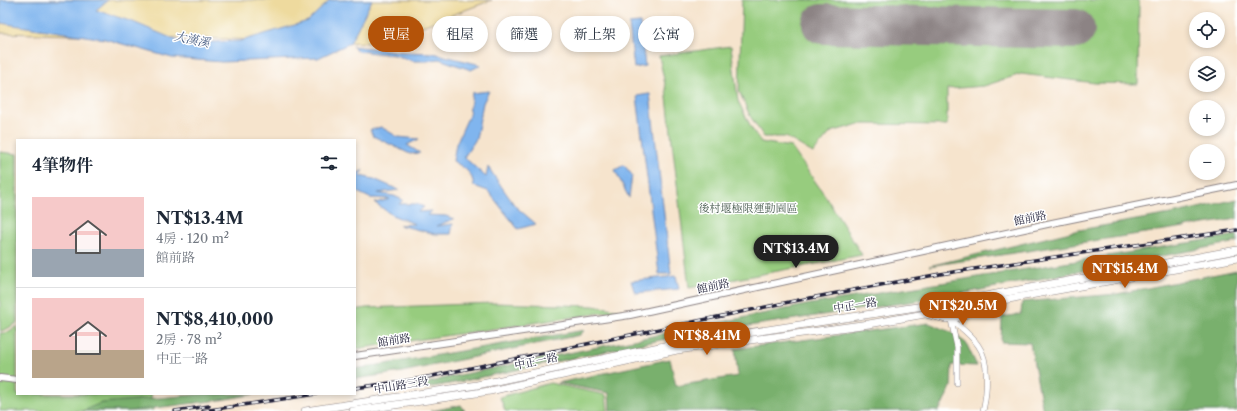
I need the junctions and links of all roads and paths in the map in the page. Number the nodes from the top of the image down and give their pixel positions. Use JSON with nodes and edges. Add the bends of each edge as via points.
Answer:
{"nodes":[{"id":1,"x":1237,"y":185,"type":"edge"},
{"id":2,"x":1237,"y":250,"type":"edge"},
{"id":3,"x":1237,"y":258,"type":"edge"},
{"id":4,"x":996,"y":294,"type":"junction"},
{"id":5,"x":997,"y":301,"type":"junction"},
{"id":6,"x":920,"y":306,"type":"junction"},
{"id":7,"x":922,"y":314,"type":"junction"},
{"id":8,"x":951,"y":319,"type":"junction"},
{"id":9,"x":356,"y":356,"type":"edge"},
{"id":10,"x":0,"y":378,"type":"edge"},
{"id":11,"x":16,"y":380,"type":"edge"},
{"id":12,"x":957,"y":383,"type":"dead end"},
{"id":13,"x":477,"y":384,"type":"joint"},
{"id":14,"x":490,"y":391,"type":"joint"},
{"id":15,"x":305,"y":411,"type":"edge"},
{"id":16,"x":353,"y":411,"type":"edge"},
{"id":17,"x":983,"y":411,"type":"edge"}],
"edges":[{"from":1,"to":9,"type":"street","name":"館前路","via":[[630,315]]},
{"from":2,"to":4,"type":"main road","name":"中正一路"},
{"from":3,"to":5,"type":"main road","name":"中正一路"},
{"from":4,"to":5,"type":"street"},
{"from":4,"to":6,"type":"main road","name":"中正一路"},
{"from":5,"to":7,"type":"main road","name":"中正一路"},
{"from":5,"to":8,"type":"street","via":[[960,318]]},
{"from":6,"to":7,"type":"street"},
{"from":6,"to":13,"type":"main road","name":"中正一路","via":[[669,345]]},
{"from":7,"to":8,"type":"street"},
{"from":7,"to":14,"type":"main road","name":"中正一路","via":[[869,324],[677,350]]},
{"from":8,"to":12,"type":"street","via":[[957,347]]},
{"from":8,"to":17,"type":"street","via":[[978,345],[984,355],[986,397]]},
{"from":10,"to":11,"type":"street"},
{"from":13,"to":15,"type":"main road","name":"中山路三段"},
{"from":14,"to":16,"type":"main road","name":"中山路三段"}]}
